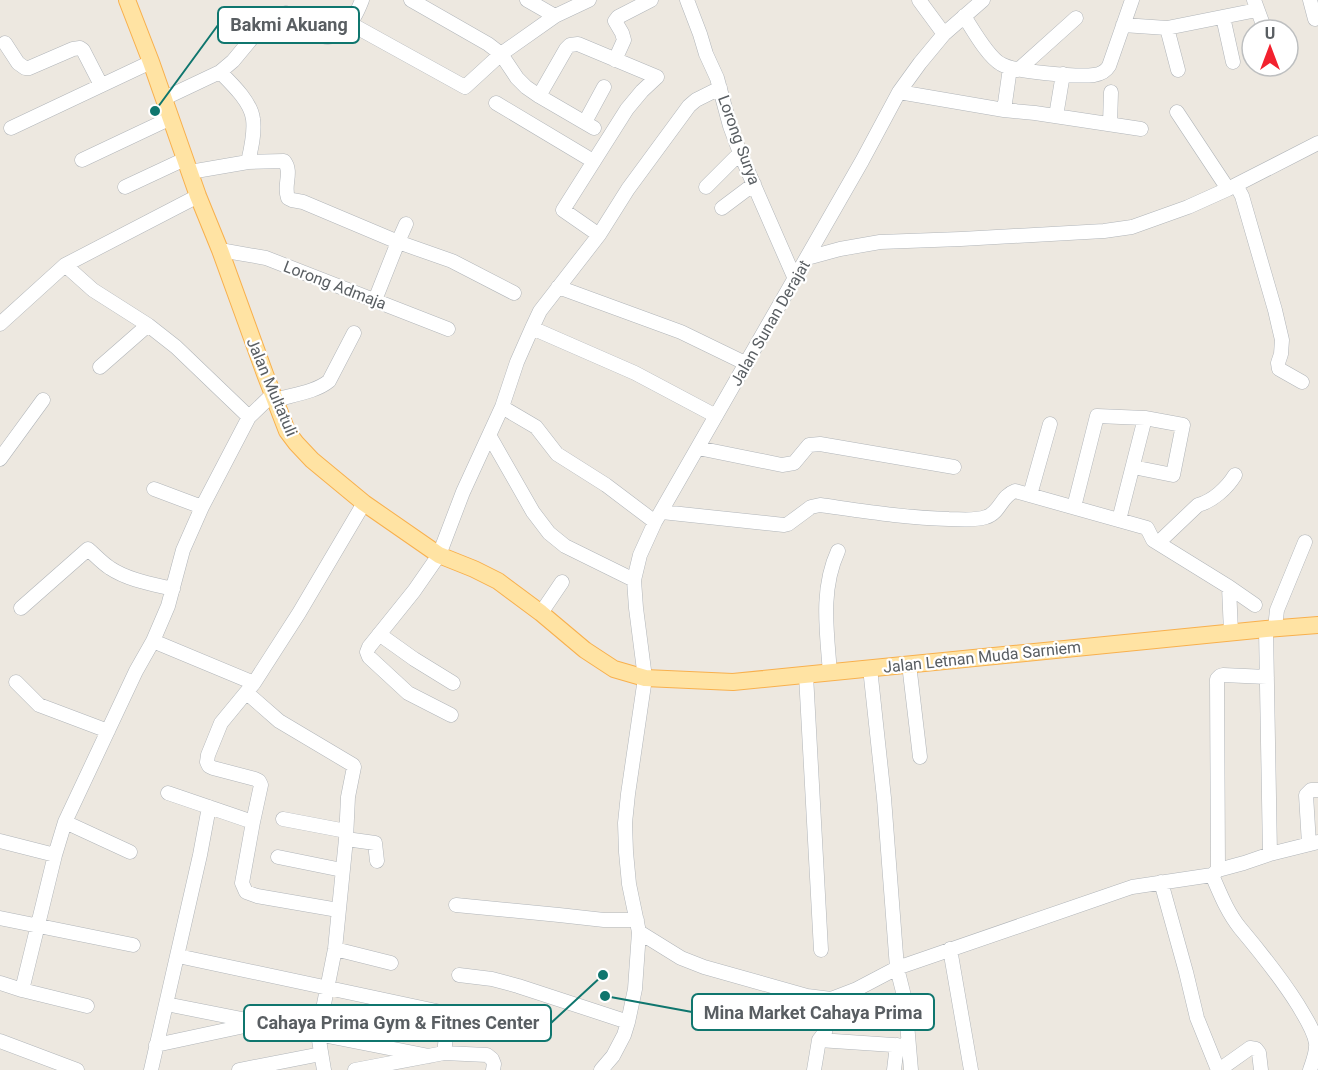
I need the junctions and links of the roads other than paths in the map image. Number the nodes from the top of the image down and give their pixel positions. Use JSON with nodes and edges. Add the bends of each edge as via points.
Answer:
{"nodes":[{"id":1,"x":127,"y":0,"type":"edge"},
{"id":2,"x":362,"y":0,"type":"edge"},
{"id":3,"x":411,"y":0,"type":"edge"},
{"id":4,"x":527,"y":0,"type":"edge"},
{"id":5,"x":589,"y":0,"type":"edge"},
{"id":6,"x":651,"y":0,"type":"edge"},
{"id":7,"x":687,"y":0,"type":"edge"},
{"id":8,"x":919,"y":0,"type":"edge"},
{"id":9,"x":983,"y":0,"type":"edge"},
{"id":10,"x":1132,"y":0,"type":"edge"},
{"id":11,"x":1310,"y":0,"type":"edge"},
{"id":12,"x":1255,"y":5,"type":"edge"},
{"id":13,"x":555,"y":16,"type":"junction"},
{"id":14,"x":964,"y":16,"type":"junction"},
{"id":15,"x":1223,"y":17,"type":"junction"},
{"id":16,"x":1076,"y":18,"type":"dead end"},
{"id":17,"x":1315,"y":19,"type":"dead end"},
{"id":18,"x":351,"y":24,"type":"junction"},
{"id":19,"x":1123,"y":24,"type":"junction"},
{"id":20,"x":1167,"y":28,"type":"junction"},
{"id":21,"x":944,"y":34,"type":"junction"},
{"id":22,"x":5,"y":42,"type":"dead end"},
{"id":23,"x":501,"y":54,"type":"junction"},
{"id":24,"x":615,"y":60,"type":"junction"},
{"id":25,"x":151,"y":62,"type":"junction"},
{"id":26,"x":1233,"y":62,"type":"dead end"},
{"id":27,"x":1014,"y":69,"type":"junction"},
{"id":28,"x":1178,"y":70,"type":"dead end"},
{"id":29,"x":220,"y":72,"type":"junction"},
{"id":30,"x":1062,"y":74,"type":"junction"},
{"id":31,"x":101,"y":85,"type":"junction"},
{"id":32,"x":604,"y":87,"type":"dead end"},
{"id":33,"x":720,"y":88,"type":"junction"},
{"id":34,"x":899,"y":92,"type":"junction"},
{"id":35,"x":1111,"y":92,"type":"dead end"},
{"id":36,"x":538,"y":96,"type":"junction"},
{"id":37,"x":165,"y":98,"type":"junction"},
{"id":38,"x":496,"y":103,"type":"dead end"},
{"id":39,"x":1004,"y":110,"type":"junction"},
{"id":40,"x":1177,"y":112,"type":"dead end"},
{"id":41,"x":1056,"y":116,"type":"junction"},
{"id":42,"x":171,"y":118,"type":"junction"},
{"id":43,"x":1110,"y":124,"type":"junction"},
{"id":44,"x":11,"y":128,"type":"dead end"},
{"id":45,"x":1141,"y":129,"type":"dead end"},
{"id":46,"x":1318,"y":142,"type":"edge"},
{"id":47,"x":740,"y":153,"type":"junction"},
{"id":48,"x":82,"y":160,"type":"dead end"},
{"id":49,"x":594,"y":161,"type":"junction"},
{"id":50,"x":248,"y":162,"type":"junction"},
{"id":51,"x":188,"y":166,"type":"junction"},
{"id":52,"x":754,"y":184,"type":"junction"},
{"id":53,"x":125,"y":187,"type":"dead end"},
{"id":54,"x":706,"y":187,"type":"dead end"},
{"id":55,"x":1232,"y":187,"type":"junction"},
{"id":56,"x":198,"y":196,"type":"junction"},
{"id":57,"x":722,"y":208,"type":"dead end"},
{"id":58,"x":406,"y":224,"type":"dead end"},
{"id":59,"x":599,"y":235,"type":"junction"},
{"id":60,"x":398,"y":242,"type":"junction"},
{"id":61,"x":220,"y":250,"type":"junction"},
{"id":62,"x":807,"y":258,"type":"junction"},
{"id":63,"x":65,"y":264,"type":"junction"},
{"id":64,"x":795,"y":279,"type":"junction"},
{"id":65,"x":558,"y":287,"type":"junction"},
{"id":66,"x":514,"y":293,"type":"dead end"},
{"id":67,"x":375,"y":300,"type":"junction"},
{"id":68,"x":0,"y":324,"type":"edge"},
{"id":69,"x":148,"y":325,"type":"junction"},
{"id":70,"x":532,"y":328,"type":"junction"},
{"id":71,"x":448,"y":329,"type":"dead end"},
{"id":72,"x":354,"y":333,"type":"dead end"},
{"id":73,"x":747,"y":364,"type":"junction"},
{"id":74,"x":100,"y":367,"type":"dead end"},
{"id":75,"x":1302,"y":382,"type":"dead end"},
{"id":76,"x":274,"y":397,"type":"junction"},
{"id":77,"x":43,"y":400,"type":"dead end"},
{"id":78,"x":502,"y":406,"type":"junction"},
{"id":79,"x":716,"y":416,"type":"junction"},
{"id":80,"x":249,"y":417,"type":"junction"},
{"id":81,"x":1145,"y":418,"type":"junction"},
{"id":82,"x":1050,"y":424,"type":"dead end"},
{"id":83,"x":489,"y":435,"type":"junction"},
{"id":84,"x":698,"y":448,"type":"junction"},
{"id":85,"x":0,"y":458,"type":"edge"},
{"id":86,"x":954,"y":467,"type":"dead end"},
{"id":87,"x":1133,"y":467,"type":"junction"},
{"id":88,"x":1235,"y":475,"type":"dead end"},
{"id":89,"x":154,"y":489,"type":"dead end"},
{"id":90,"x":1030,"y":495,"type":"junction"},
{"id":91,"x":364,"y":503,"type":"junction"},
{"id":92,"x":201,"y":507,"type":"junction"},
{"id":93,"x":1074,"y":507,"type":"junction"},
{"id":94,"x":658,"y":517,"type":"junction"},
{"id":95,"x":1119,"y":520,"type":"junction"},
{"id":96,"x":1305,"y":542,"type":"dead end"},
{"id":97,"x":1158,"y":543,"type":"junction"},
{"id":98,"x":838,"y":551,"type":"dead end"},
{"id":99,"x":439,"y":555,"type":"junction"},
{"id":100,"x":634,"y":580,"type":"junction"},
{"id":101,"x":562,"y":582,"type":"dead end"},
{"id":102,"x":1229,"y":586,"type":"junction"},
{"id":103,"x":173,"y":589,"type":"junction"},
{"id":104,"x":1255,"y":605,"type":"dead end"},
{"id":105,"x":21,"y":608,"type":"dead end"},
{"id":106,"x":541,"y":613,"type":"junction"},
{"id":107,"x":1318,"y":625,"type":"edge"},
{"id":108,"x":1271,"y":628,"type":"junction"},
{"id":109,"x":1231,"y":632,"type":"junction"},
{"id":110,"x":379,"y":634,"type":"junction"},
{"id":111,"x":153,"y":641,"type":"junction"},
{"id":112,"x":909,"y":664,"type":"junction"},
{"id":113,"x":870,"y":668,"type":"junction"},
{"id":114,"x":830,"y":673,"type":"junction"},
{"id":115,"x":806,"y":675,"type":"junction"},
{"id":116,"x":1267,"y":677,"type":"junction"},
{"id":117,"x":645,"y":678,"type":"junction"},
{"id":118,"x":16,"y":682,"type":"dead end"},
{"id":119,"x":453,"y":683,"type":"dead end"},
{"id":120,"x":250,"y":688,"type":"junction"},
{"id":121,"x":451,"y":715,"type":"dead end"},
{"id":122,"x":108,"y":731,"type":"junction"},
{"id":123,"x":920,"y":757,"type":"dead end"},
{"id":124,"x":1318,"y":790,"type":"edge"},
{"id":125,"x":168,"y":793,"type":"dead end"},
{"id":126,"x":209,"y":807,"type":"junction"},
{"id":127,"x":283,"y":819,"type":"dead end"},
{"id":128,"x":65,"y":822,"type":"junction"},
{"id":129,"x":253,"y":822,"type":"junction"},
{"id":130,"x":346,"y":835,"type":"junction"},
{"id":131,"x":0,"y":841,"type":"edge"},
{"id":132,"x":1314,"y":843,"type":"edge"},
{"id":133,"x":130,"y":852,"type":"dead end"},
{"id":134,"x":1270,"y":854,"type":"junction"},
{"id":135,"x":55,"y":855,"type":"junction"},
{"id":136,"x":278,"y":857,"type":"dead end"},
{"id":137,"x":377,"y":861,"type":"dead end"},
{"id":138,"x":342,"y":870,"type":"junction"},
{"id":139,"x":1215,"y":873,"type":"junction"},
{"id":140,"x":1161,"y":882,"type":"junction"},
{"id":141,"x":456,"y":905,"type":"dead end"},
{"id":142,"x":338,"y":910,"type":"junction"},
{"id":143,"x":0,"y":918,"type":"edge"},
{"id":144,"x":38,"y":926,"type":"junction"},
{"id":145,"x":638,"y":926,"type":"junction"},
{"id":146,"x":134,"y":945,"type":"dead end"},
{"id":147,"x":335,"y":949,"type":"junction"},
{"id":148,"x":821,"y":950,"type":"dead end"},
{"id":149,"x":951,"y":950,"type":"junction"},
{"id":150,"x":178,"y":956,"type":"junction"},
{"id":151,"x":391,"y":963,"type":"dead end"},
{"id":152,"x":897,"y":968,"type":"junction"},
{"id":153,"x":459,"y":975,"type":"dead end"},
{"id":154,"x":0,"y":983,"type":"edge"},
{"id":155,"x":327,"y":988,"type":"junction"},
{"id":156,"x":22,"y":990,"type":"junction"},
{"id":157,"x":831,"y":999,"type":"junction"},
{"id":158,"x":166,"y":1004,"type":"junction"},
{"id":159,"x":87,"y":1006,"type":"dead end"},
{"id":160,"x":628,"y":1022,"type":"junction"},
{"id":161,"x":261,"y":1023,"type":"junction"},
{"id":162,"x":318,"y":1034,"type":"junction"},
{"id":163,"x":824,"y":1038,"type":"junction"},
{"id":164,"x":0,"y":1041,"type":"edge"},
{"id":165,"x":156,"y":1045,"type":"junction"},
{"id":166,"x":903,"y":1046,"type":"junction"},
{"id":167,"x":444,"y":1053,"type":"junction"},
{"id":168,"x":321,"y":1054,"type":"junction"},
{"id":169,"x":429,"y":1056,"type":"junction"},
{"id":170,"x":77,"y":1070,"type":"edge"},
{"id":171,"x":151,"y":1070,"type":"edge"},
{"id":172,"x":239,"y":1070,"type":"edge"},
{"id":173,"x":324,"y":1070,"type":"edge"},
{"id":174,"x":355,"y":1070,"type":"edge"},
{"id":175,"x":493,"y":1070,"type":"edge"},
{"id":176,"x":602,"y":1070,"type":"edge"},
{"id":177,"x":814,"y":1070,"type":"edge"},
{"id":178,"x":822,"y":1070,"type":"edge"},
{"id":179,"x":894,"y":1070,"type":"edge"},
{"id":180,"x":911,"y":1070,"type":"edge"},
{"id":181,"x":971,"y":1070,"type":"edge"},
{"id":182,"x":1218,"y":1070,"type":"edge"},
{"id":183,"x":1262,"y":1070,"type":"edge"},
{"id":184,"x":1310,"y":1070,"type":"edge"}],
"edges":[{"from":1,"to":25,"type":"main road","name":"Jalan Multatuli"},
{"from":2,"to":18,"type":"street"},
{"from":3,"to":23,"type":"street"},
{"from":4,"to":13,"type":"street"},
{"from":5,"to":13,"type":"street"},
{"from":6,"to":24,"type":"street","via":[[615,21],[624,40]]},
{"from":7,"to":33,"type":"street","name":"Lorong Surya"},
{"from":8,"to":21,"type":"street"},
{"from":9,"to":14,"type":"street","name":"Jalan Sunan Derajat"},
{"from":10,"to":19,"type":"street"},
{"from":11,"to":17,"type":"street"},
{"from":12,"to":15,"type":"street"},
{"from":13,"to":23,"type":"street"},
{"from":14,"to":21,"type":"street","name":"Jalan Sunan Derajat"},
{"from":14,"to":27,"type":"street","via":[[1000,64]]},
{"from":15,"to":20,"type":"street"},
{"from":15,"to":26,"type":"street"},
{"from":16,"to":27,"type":"street"},
{"from":18,"to":23,"type":"street","via":[[465,87]]},
{"from":18,"to":29,"type":"street","via":[[326,38],[286,13],[257,32]]},
{"from":19,"to":20,"type":"street"},
{"from":19,"to":30,"type":"street","via":[[1106,70],[1094,75]]},
{"from":20,"to":28,"type":"street"},
{"from":21,"to":34,"type":"street","name":"Jalan Sunan Derajat"},
{"from":22,"to":31,"type":"street","via":[[25,68],[80,48]]},
{"from":23,"to":36,"type":"street","via":[[517,78]]},
{"from":24,"to":36,"type":"street","via":[[578,44],[570,45]]},
{"from":24,"to":49,"type":"street","via":[[657,77],[627,109]]},
{"from":25,"to":31,"type":"street"},
{"from":25,"to":37,"type":"main road","name":"Jalan Multatuli"},
{"from":27,"to":30,"type":"street"},
{"from":27,"to":39,"type":"street"},
{"from":29,"to":37,"type":"street"},
{"from":29,"to":50,"type":"street","via":[[237,88],[254,120]]},
{"from":30,"to":41,"type":"street"},
{"from":31,"to":44,"type":"street"},
{"from":32,"to":36,"type":"street","via":[[589,124]]},
{"from":33,"to":47,"type":"street","name":"Lorong Surya"},
{"from":33,"to":59,"type":"street","via":[[689,106]]},
{"from":34,"to":39,"type":"street"},
{"from":34,"to":62,"type":"street","name":"Jalan Sunan Derajat"},
{"from":35,"to":43,"type":"street"},
{"from":37,"to":42,"type":"main road","name":"Jalan Multatuli"},
{"from":38,"to":49,"type":"street"},
{"from":39,"to":41,"type":"street"},
{"from":40,"to":55,"type":"street"},
{"from":41,"to":43,"type":"street"},
{"from":42,"to":48,"type":"street"},
{"from":42,"to":51,"type":"main road","name":"Jalan Multatuli"},
{"from":43,"to":45,"type":"street"},
{"from":46,"to":55,"type":"street"},
{"from":47,"to":52,"type":"street","name":"Lorong Surya"},
{"from":47,"to":54,"type":"street"},
{"from":49,"to":59,"type":"street","via":[[563,210]]},
{"from":50,"to":51,"type":"street"},
{"from":50,"to":60,"type":"street","via":[[287,163],[288,198]]},
{"from":51,"to":53,"type":"street"},
{"from":51,"to":56,"type":"main road","name":"Jalan Multatuli"},
{"from":52,"to":57,"type":"street"},
{"from":52,"to":64,"type":"street","name":"Lorong Surya"},
{"from":55,"to":62,"type":"street","via":[[1151,222],[1119,230],[880,242]]},
{"from":55,"to":75,"type":"street","via":[[1242,196],[1280,330],[1279,369]]},
{"from":56,"to":61,"type":"main road","name":"Jalan Multatuli"},
{"from":56,"to":63,"type":"street"},
{"from":58,"to":60,"type":"street"},
{"from":59,"to":65,"type":"street"},
{"from":60,"to":66,"type":"street","via":[[452,261]]},
{"from":60,"to":67,"type":"street"},
{"from":61,"to":67,"type":"street","name":"Lorong Admaja","via":[[266,258]]},
{"from":61,"to":76,"type":"main road","name":"Jalan Multatuli"},
{"from":62,"to":64,"type":"street","name":"Jalan Sunan Derajat"},
{"from":63,"to":68,"type":"street"},
{"from":63,"to":69,"type":"street","via":[[93,291]]},
{"from":64,"to":73,"type":"street","name":"Jalan Sunan Derajat"},
{"from":65,"to":70,"type":"street"},
{"from":65,"to":73,"type":"street","via":[[681,332]]},
{"from":67,"to":71,"type":"street","name":"Lorong Admaja"},
{"from":69,"to":74,"type":"street"},
{"from":69,"to":80,"type":"street","via":[[176,346]]},
{"from":70,"to":78,"type":"street"},
{"from":70,"to":79,"type":"street","via":[[635,373]]},
{"from":72,"to":76,"type":"street","via":[[326,384]]},
{"from":73,"to":79,"type":"street","name":"Jalan Sunan Derajat"},
{"from":76,"to":80,"type":"street"},
{"from":76,"to":91,"type":"main road","name":"Jalan Multatuli","via":[[296,443]]},
{"from":77,"to":85,"type":"street"},
{"from":78,"to":83,"type":"street"},
{"from":78,"to":94,"type":"street","via":[[536,427],[557,454]]},
{"from":79,"to":84,"type":"street","name":"Jalan Sunan Derajat"},
{"from":80,"to":92,"type":"street"},
{"from":81,"to":87,"type":"street"},
{"from":81,"to":87,"type":"street","via":[[1183,425],[1173,475]]},
{"from":81,"to":93,"type":"street","via":[[1097,416]]},
{"from":82,"to":90,"type":"street"},
{"from":83,"to":99,"type":"street"},
{"from":83,"to":100,"type":"street","via":[[549,533],[565,546]]},
{"from":84,"to":86,"type":"street","via":[[782,465],[794,463],[809,445],[820,444]]},
{"from":84,"to":94,"type":"street","name":"Jalan Sunan Derajat"},
{"from":87,"to":95,"type":"street"},
{"from":88,"to":97,"type":"street","via":[[1228,486],[1198,505]]},
{"from":89,"to":92,"type":"street"},
{"from":90,"to":93,"type":"street"},
{"from":90,"to":94,"type":"street","via":[[1009,493],[994,513],[976,520],[921,518],[820,505],[780,526]]},
{"from":91,"to":99,"type":"main road","name":"Jalan Multatuli"},
{"from":91,"to":120,"type":"street"},
{"from":92,"to":103,"type":"street","via":[[183,550]]},
{"from":93,"to":95,"type":"street"},
{"from":94,"to":100,"type":"street","name":"Jalan Sunan Derajat","via":[[639,555]]},
{"from":95,"to":97,"type":"street","via":[[1147,528]]},
{"from":96,"to":108,"type":"street"},
{"from":97,"to":102,"type":"street"},
{"from":98,"to":114,"type":"street","via":[[827,590]]},
{"from":99,"to":106,"type":"main road","name":"Jalan Multatuli","via":[[498,581]]},
{"from":99,"to":110,"type":"street"},
{"from":100,"to":117,"type":"street","name":"Jalan Sunan Derajat"},
{"from":101,"to":106,"type":"street"},
{"from":102,"to":104,"type":"street"},
{"from":102,"to":109,"type":"street"},
{"from":103,"to":105,"type":"street","via":[[135,580],[109,568],[88,549]]},
{"from":103,"to":111,"type":"street"},
{"from":106,"to":117,"type":"main road","name":"Jalan Multatuli","via":[[614,669]]},
{"from":107,"to":108,"type":"main road","name":"Jalan Letnan Muda Sarniem"},
{"from":108,"to":109,"type":"main road","name":"Jalan Letnan Muda Sarniem"},
{"from":108,"to":116,"type":"street"},
{"from":109,"to":112,"type":"main road","name":"Jalan Letnan Muda Sarniem"},
{"from":110,"to":119,"type":"street"},
{"from":110,"to":121,"type":"street","via":[[367,655],[408,693]]},
{"from":111,"to":120,"type":"street"},
{"from":111,"to":122,"type":"street"},
{"from":112,"to":113,"type":"main road","name":"Jalan Letnan Muda Sarniem"},
{"from":112,"to":123,"type":"street"},
{"from":113,"to":114,"type":"main road","name":"Jalan Letnan Muda Sarniem"},
{"from":113,"to":152,"type":"street"},
{"from":114,"to":115,"type":"main road","name":"Jalan Letnan Muda Sarniem"},
{"from":115,"to":117,"type":"main road","name":"Jalan Letnan Muda Sarniem","via":[[733,682]]},
{"from":115,"to":148,"type":"street"},
{"from":116,"to":134,"type":"street"},
{"from":116,"to":139,"type":"street","via":[[1223,675],[1217,679]]},
{"from":117,"to":145,"type":"street","name":"Jalan Sunan Derajat","via":[[625,823],[629,884]]},
{"from":118,"to":122,"type":"street","via":[[39,705]]},
{"from":120,"to":129,"type":"street","via":[[221,723],[207,762],[213,768],[259,781]]},
{"from":120,"to":130,"type":"street","via":[[279,721],[353,765]]},
{"from":122,"to":128,"type":"street"},
{"from":124,"to":132,"type":"street","via":[[1306,795]]},
{"from":125,"to":126,"type":"street"},
{"from":126,"to":129,"type":"street"},
{"from":126,"to":150,"type":"street"},
{"from":127,"to":130,"type":"street"},
{"from":128,"to":133,"type":"street"},
{"from":128,"to":135,"type":"street"},
{"from":129,"to":142,"type":"street","via":[[243,883],[246,892]]},
{"from":130,"to":137,"type":"street","via":[[375,843]]},
{"from":130,"to":138,"type":"street"},
{"from":131,"to":135,"type":"street"},
{"from":132,"to":134,"type":"street"},
{"from":134,"to":139,"type":"street"},
{"from":135,"to":144,"type":"street"},
{"from":136,"to":138,"type":"street"},
{"from":138,"to":142,"type":"street"},
{"from":139,"to":140,"type":"street"},
{"from":139,"to":184,"type":"street","via":[[1234,920],[1285,984],[1308,1021],[1316,1042]]},
{"from":140,"to":149,"type":"street","via":[[1132,887]]},
{"from":140,"to":182,"type":"street","via":[[1197,1018]]},
{"from":141,"to":145,"type":"street"},
{"from":142,"to":147,"type":"street"},
{"from":143,"to":144,"type":"street"},
{"from":144,"to":146,"type":"street"},
{"from":144,"to":156,"type":"street"},
{"from":145,"to":157,"type":"street","via":[[681,958],[704,967]]},
{"from":145,"to":160,"type":"street","name":"Jalan Sunan Derajat","via":[[635,989]]},
{"from":147,"to":151,"type":"street"},
{"from":147,"to":155,"type":"street"},
{"from":149,"to":152,"type":"street"},
{"from":149,"to":181,"type":"street"},
{"from":150,"to":155,"type":"street"},
{"from":150,"to":158,"type":"street"},
{"from":152,"to":157,"type":"street"},
{"from":152,"to":166,"type":"street","via":[[905,1000]]},
{"from":153,"to":160,"type":"street","via":[[518,986]]},
{"from":154,"to":156,"type":"street"},
{"from":155,"to":162,"type":"street"},
{"from":155,"to":167,"type":"street","via":[[447,1015]]},
{"from":156,"to":159,"type":"street"},
{"from":157,"to":163,"type":"street"},
{"from":158,"to":161,"type":"street"},
{"from":158,"to":165,"type":"street"},
{"from":160,"to":176,"type":"street","name":"Jalan Sunan Derajat"},
{"from":161,"to":162,"type":"street"},
{"from":161,"to":165,"type":"street"},
{"from":162,"to":168,"type":"street"},
{"from":162,"to":169,"type":"street"},
{"from":163,"to":166,"type":"street"},
{"from":163,"to":177,"type":"street"},
{"from":163,"to":178,"type":"street"},
{"from":164,"to":170,"type":"street"},
{"from":165,"to":171,"type":"street"},
{"from":166,"to":179,"type":"street"},
{"from":166,"to":180,"type":"street"},
{"from":167,"to":169,"type":"street"},
{"from":167,"to":175,"type":"street","via":[[487,1055],[494,1064]]},
{"from":168,"to":172,"type":"street"},
{"from":168,"to":173,"type":"street"},
{"from":169,"to":174,"type":"street"},
{"from":182,"to":183,"type":"street","via":[[1250,1048],[1259,1053]]}]}
